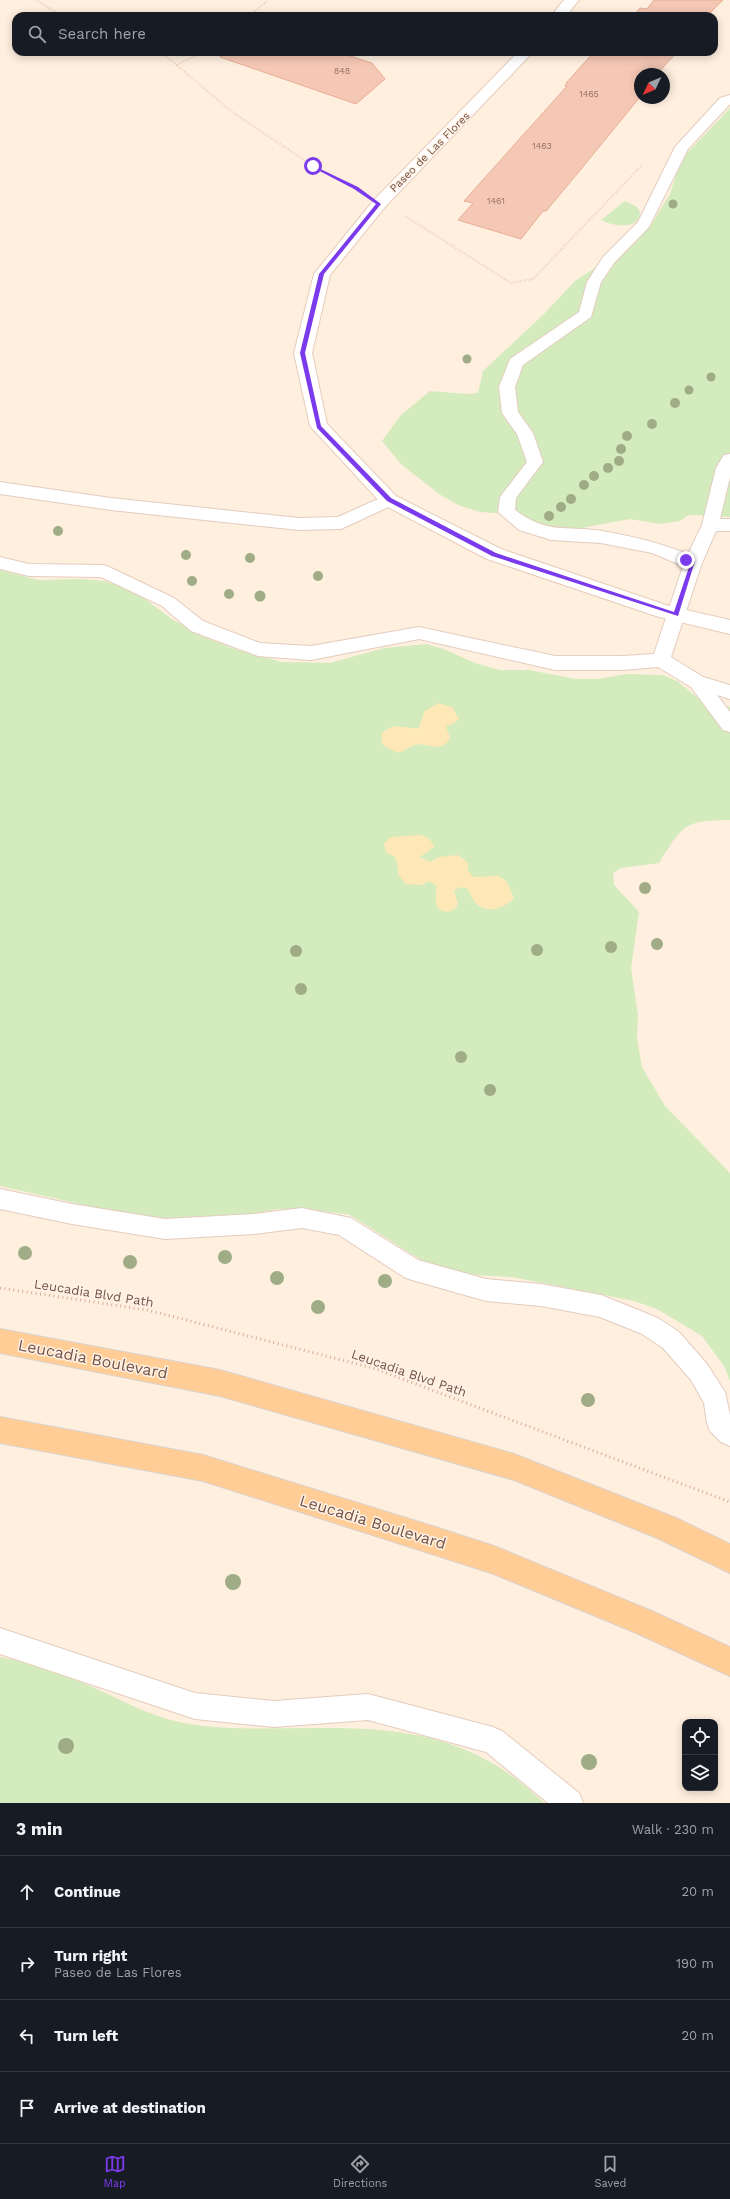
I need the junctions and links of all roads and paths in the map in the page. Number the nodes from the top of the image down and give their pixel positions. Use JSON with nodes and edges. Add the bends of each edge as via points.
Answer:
{"nodes":[{"id":1,"x":36,"y":0,"type":"edge"},
{"id":2,"x":268,"y":0,"type":"edge"},
{"id":3,"x":572,"y":0,"type":"edge"},
{"id":4,"x":56,"y":12,"type":"edge"},
{"id":5,"x":254,"y":12,"type":"edge"},
{"id":6,"x":562,"y":12,"type":"edge"},
{"id":7,"x":166,"y":56,"type":"edge"},
{"id":8,"x":196,"y":56,"type":"edge"},
{"id":9,"x":522,"y":56,"type":"edge"},
{"id":10,"x":177,"y":65,"type":"junction"},
{"id":11,"x":730,"y":99,"type":"edge"},
{"id":12,"x":648,"y":159,"type":"dead end"},
{"id":13,"x":379,"y":204,"type":"junction"},
{"id":14,"x":730,"y":459,"type":"edge"},
{"id":15,"x":0,"y":488,"type":"edge"},
{"id":16,"x":389,"y":500,"type":"junction"},
{"id":17,"x":710,"y":525,"type":"junction"},
{"id":18,"x":730,"y":526,"type":"edge"},
{"id":19,"x":0,"y":563,"type":"edge"},
{"id":20,"x":694,"y":563,"type":"junction"},
{"id":21,"x":676,"y":615,"type":"junction"},
{"id":22,"x":730,"y":627,"type":"edge"},
{"id":23,"x":661,"y":660,"type":"junction"},
{"id":24,"x":697,"y":682,"type":"junction"},
{"id":25,"x":730,"y":692,"type":"edge"},
{"id":26,"x":730,"y":725,"type":"edge"},
{"id":27,"x":0,"y":1199,"type":"edge"},
{"id":28,"x":0,"y":1288,"type":"edge"},
{"id":29,"x":0,"y":1342,"type":"edge"},
{"id":30,"x":0,"y":1430,"type":"edge"},
{"id":31,"x":730,"y":1434,"type":"edge"},
{"id":32,"x":730,"y":1502,"type":"edge"},
{"id":33,"x":730,"y":1559,"type":"edge"},
{"id":34,"x":0,"y":1641,"type":"edge"},
{"id":35,"x":730,"y":1662,"type":"edge"},
{"id":36,"x":569,"y":1803,"type":"edge"}],
"edges":[{"from":1,"to":4,"type":"path"},
{"from":2,"to":5,"type":"path"},
{"from":3,"to":6,"type":"street"},
{"from":7,"to":10,"type":"path"},
{"from":8,"to":10,"type":"path"},
{"from":9,"to":13,"type":"street","name":"Paseo de Las Flores"},
{"from":10,"to":13,"type":"path","via":[[232,112],[313,166],[356,188]]},
{"from":11,"to":20,"type":"lane","via":[[725,101],[682,147],[644,224],[608,260],[594,282],[586,314],[516,362],[507,386],[510,413],[525,433],[535,462],[508,497],[506,512],[525,526],[551,534],[601,537],[656,548]]},
{"from":12,"to":13,"type":"path","via":[[533,279],[511,283],[412,220]]},
{"from":13,"to":16,"type":"street","name":"Paseo de Las Flores","via":[[322,274],[303,353],[319,426]]},
{"from":14,"to":17,"type":"lane","via":[[724,468]]},
{"from":15,"to":16,"type":"lane","via":[[111,504],[298,524],[341,523]]},
{"from":16,"to":21,"type":"street","name":"Paseo de Las Flores","via":[[494,554]]},
{"from":17,"to":18,"type":"lane"},
{"from":17,"to":20,"type":"lane"},
{"from":19,"to":23,"type":"lane","via":[[29,570],[103,571],[168,602],[197,626],[258,649],[311,653],[419,633],[555,663]]},
{"from":20,"to":21,"type":"lane"},
{"from":21,"to":22,"type":"street","name":"Paseo de Las Flores"},
{"from":21,"to":23,"type":"lane"},
{"from":23,"to":24,"type":"lane"},
{"from":24,"to":25,"type":"lane"},
{"from":24,"to":26,"type":"lane"},
{"from":27,"to":31,"type":"lane","via":[[165,1229],[254,1224],[302,1218],[343,1225],[412,1269],[486,1290],[541,1294],[601,1306],[650,1326],[671,1340],[699,1372],[716,1400],[719,1423]]},
{"from":28,"to":32,"type":"path","name":"Leucadia Blvd Path","via":[[147,1310],[373,1368]]},
{"from":29,"to":33,"type":"main road","name":"Leucadia Boulevard","via":[[220,1383],[514,1467],[666,1528]]},
{"from":30,"to":35,"type":"main road","name":"Leucadia Boulevard","via":[[203,1468],[432,1540],[494,1560],[644,1622]]},
{"from":34,"to":36,"type":"lane","via":[[195,1706],[274,1714],[368,1706],[493,1740]]}]}
